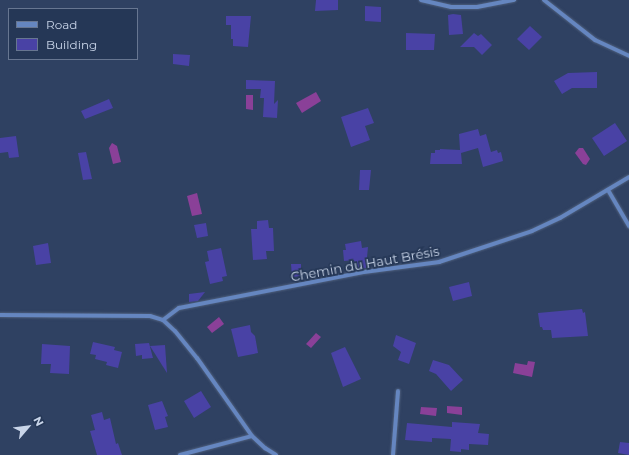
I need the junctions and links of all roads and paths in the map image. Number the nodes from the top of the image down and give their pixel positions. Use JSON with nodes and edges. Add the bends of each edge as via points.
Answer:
{"nodes":[{"id":1,"x":422,"y":0,"type":"edge"},
{"id":2,"x":514,"y":0,"type":"edge"},
{"id":3,"x":544,"y":0,"type":"edge"},
{"id":4,"x":629,"y":56,"type":"edge"},
{"id":5,"x":629,"y":177,"type":"edge"},
{"id":6,"x":608,"y":190,"type":"junction"},
{"id":7,"x":629,"y":226,"type":"edge"},
{"id":8,"x":0,"y":315,"type":"edge"},
{"id":9,"x":163,"y":320,"type":"junction"},
{"id":10,"x":398,"y":391,"type":"dead end"},
{"id":11,"x":252,"y":436,"type":"junction"},
{"id":12,"x":180,"y":455,"type":"edge"},
{"id":13,"x":276,"y":455,"type":"edge"},
{"id":14,"x":393,"y":455,"type":"edge"}],
"edges":[{"from":1,"to":2,"type":"street","via":[[451,7],[477,7]]},
{"from":3,"to":4,"type":"street","via":[[595,40]]},
{"from":5,"to":6,"type":"street","name":"Chemin du Haut Brésis"},
{"from":6,"to":7,"type":"street"},
{"from":6,"to":9,"type":"street","name":"Chemin du Haut Brésis","via":[[532,231],[439,262],[364,272],[179,308]]},
{"from":8,"to":9,"type":"street","via":[[150,316]]},
{"from":9,"to":11,"type":"street","via":[[196,358]]},
{"from":10,"to":14,"type":"street"},
{"from":11,"to":12,"type":"street"},
{"from":11,"to":13,"type":"street"}]}
